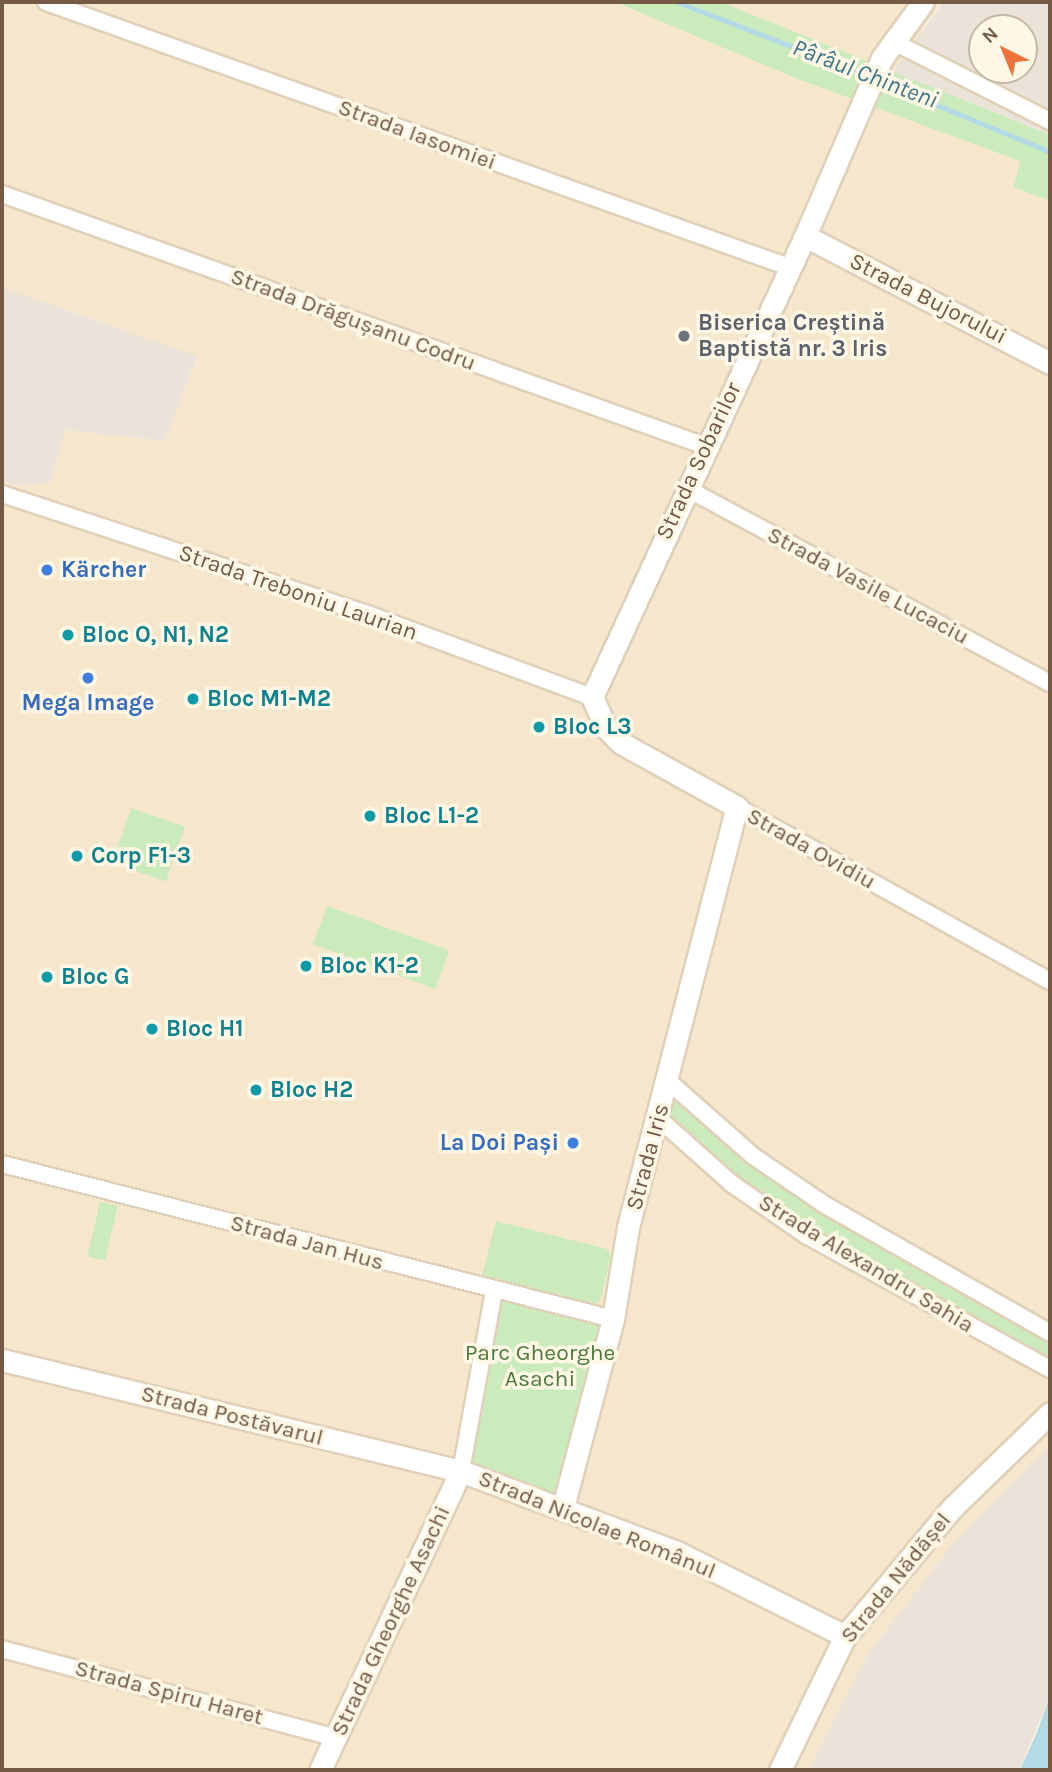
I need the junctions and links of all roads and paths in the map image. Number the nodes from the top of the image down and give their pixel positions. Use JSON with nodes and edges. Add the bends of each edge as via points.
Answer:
{"nodes":[{"id":1,"x":46,"y":2,"type":"edge"},
{"id":2,"x":923,"y":2,"type":"edge"},
{"id":3,"x":887,"y":49,"type":"junction"},
{"id":4,"x":1050,"y":121,"type":"edge"},
{"id":5,"x":2,"y":194,"type":"edge"},
{"id":6,"x":805,"y":236,"type":"junction"},
{"id":7,"x":789,"y":267,"type":"junction"},
{"id":8,"x":1050,"y":363,"type":"edge"},
{"id":9,"x":705,"y":446,"type":"junction"},
{"id":10,"x":686,"y":488,"type":"junction"},
{"id":11,"x":2,"y":494,"type":"edge"},
{"id":12,"x":1050,"y":683,"type":"edge"},
{"id":13,"x":592,"y":697,"type":"junction"},
{"id":14,"x":737,"y":807,"type":"junction"},
{"id":15,"x":1050,"y":981,"type":"edge"},
{"id":16,"x":668,"y":1081,"type":"junction"},
{"id":17,"x":659,"y":1118,"type":"junction"},
{"id":18,"x":2,"y":1164,"type":"edge"},
{"id":19,"x":494,"y":1291,"type":"junction"},
{"id":20,"x":613,"y":1319,"type":"junction"},
{"id":21,"x":1050,"y":1333,"type":"edge"},
{"id":22,"x":2,"y":1360,"type":"edge"},
{"id":23,"x":1050,"y":1369,"type":"edge"},
{"id":24,"x":1050,"y":1413,"type":"edge"},
{"id":25,"x":461,"y":1471,"type":"junction"},
{"id":26,"x":562,"y":1507,"type":"junction"},
{"id":27,"x":845,"y":1636,"type":"junction"},
{"id":28,"x":2,"y":1649,"type":"edge"},
{"id":29,"x":336,"y":1738,"type":"junction"},
{"id":30,"x":320,"y":1770,"type":"edge"},
{"id":31,"x":779,"y":1770,"type":"edge"}],
"edges":[{"from":1,"to":7,"type":"street","name":"Strada Iasomiei"},
{"from":2,"to":3,"type":"street","name":"Strada Sobarilor"},
{"from":3,"to":4,"type":"street"},
{"from":3,"to":6,"type":"street","name":"Strada Sobarilor"},
{"from":5,"to":9,"type":"street","name":"Strada Drăgușanu Codru"},
{"from":6,"to":7,"type":"street","name":"Strada Sobarilor"},
{"from":6,"to":8,"type":"street","name":"Strada Bujorului"},
{"from":7,"to":9,"type":"street","name":"Strada Sobarilor"},
{"from":9,"to":10,"type":"street","name":"Strada Sobarilor"},
{"from":10,"to":12,"type":"street","name":"Strada Vasile Lucaciu"},
{"from":10,"to":13,"type":"street","name":"Strada Sobarilor"},
{"from":11,"to":13,"type":"street","name":"Strada Treboniu Laurian","via":[[370,615]]},
{"from":13,"to":14,"type":"street","name":"Strada Ovidiu","via":[[606,728],[621,743]]},
{"from":14,"to":15,"type":"street","name":"Strada Ovidiu"},
{"from":14,"to":16,"type":"street","name":"Strada Iris"},
{"from":16,"to":17,"type":"street","name":"Strada Iris"},
{"from":16,"to":21,"type":"street","name":"Strada Alexandru Sahia","via":[[753,1156],[824,1205]]},
{"from":17,"to":20,"type":"street","name":"Strada Iris","via":[[628,1227]]},
{"from":17,"to":23,"type":"street","name":"Strada Alexandru Sahia","via":[[732,1184],[806,1235]]},
{"from":18,"to":19,"type":"street","name":"Strada Jan Hus"},
{"from":19,"to":20,"type":"street","name":"Strada Jan Hus"},
{"from":19,"to":25,"type":"street"},
{"from":20,"to":26,"type":"street","name":"Strada Iris"},
{"from":22,"to":25,"type":"street","name":"Strada Postăvarul"},
{"from":24,"to":27,"type":"street","name":"Strada Nădășel","via":[[953,1507]]},
{"from":25,"to":26,"type":"street","name":"Strada Nicolae Românul"},
{"from":25,"to":29,"type":"street","name":"Strada Gheorghe Asachi"},
{"from":26,"to":27,"type":"street","name":"Strada Nicolae Românul","via":[[679,1553]]},
{"from":27,"to":31,"type":"street","name":"Strada Nădășel"},
{"from":28,"to":29,"type":"street","name":"Strada Spiru Haret"},
{"from":29,"to":30,"type":"street","name":"Strada Gheorghe Asachi"}]}
